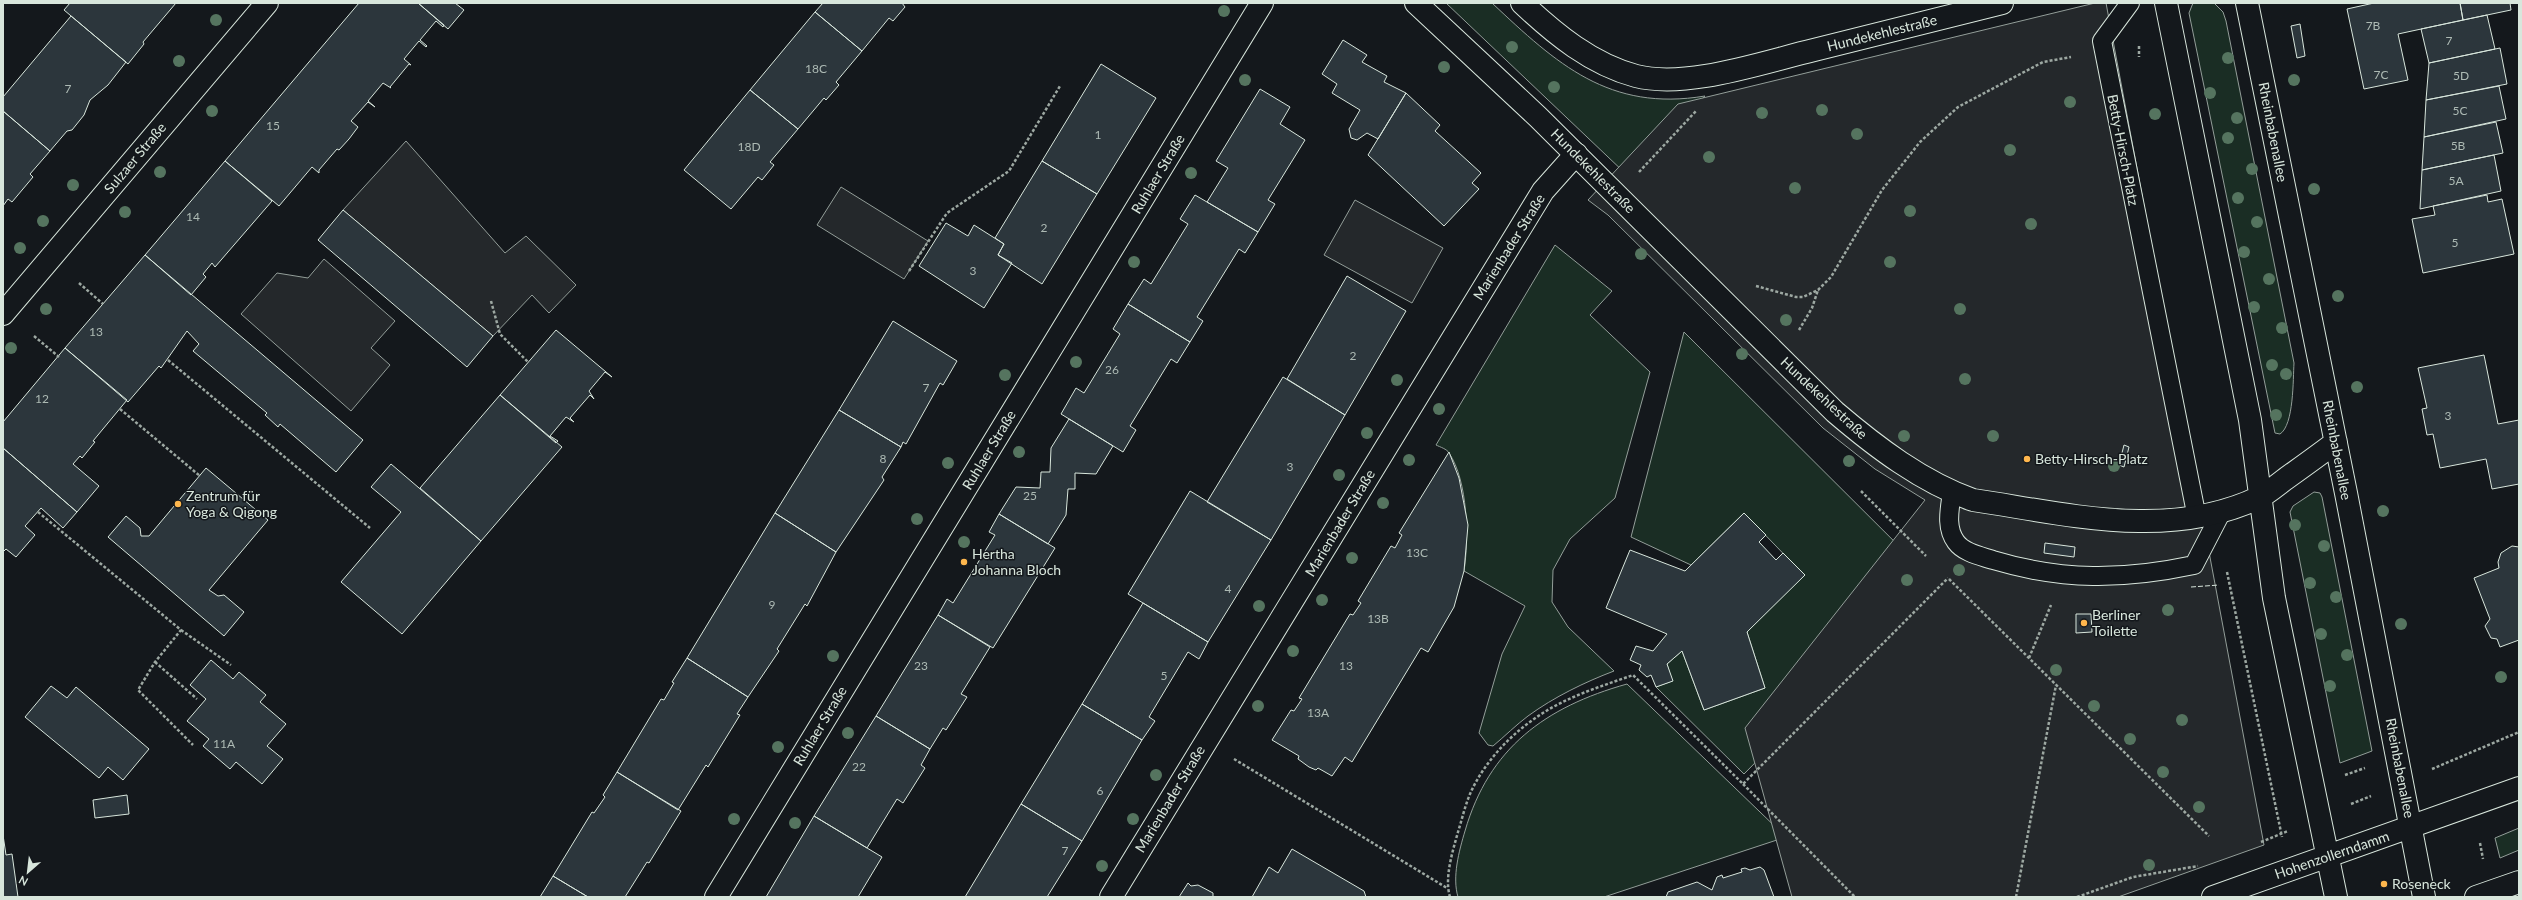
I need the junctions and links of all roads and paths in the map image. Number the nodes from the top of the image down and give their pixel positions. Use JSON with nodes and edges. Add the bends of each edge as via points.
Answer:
{"nodes":[{"id":1,"x":267,"y":3,"type":"edge"},
{"id":2,"x":1262,"y":3,"type":"edge"},
{"id":3,"x":1416,"y":3,"type":"edge"},
{"id":4,"x":1522,"y":3,"type":"edge"},
{"id":5,"x":2002,"y":3,"type":"edge"},
{"id":6,"x":2130,"y":3,"type":"edge"},
{"id":7,"x":2166,"y":3,"type":"edge"},
{"id":8,"x":2247,"y":3,"type":"edge"},
{"id":9,"x":2071,"y":57,"type":"dead end"},
{"id":10,"x":1060,"y":86,"type":"dead end"},
{"id":11,"x":1702,"y":105,"type":"dead end"},
{"id":12,"x":1576,"y":154,"type":"junction"},
{"id":13,"x":1634,"y":177,"type":"dead end"},
{"id":14,"x":909,"y":271,"type":"dead end"},
{"id":15,"x":79,"y":283,"type":"dead end"},
{"id":16,"x":1749,"y":287,"type":"dead end"},
{"id":17,"x":491,"y":301,"type":"dead end"},
{"id":18,"x":103,"y":304,"type":"dead end"},
{"id":19,"x":3,"y":314,"type":"edge"},
{"id":20,"x":34,"y":336,"type":"dead end"},
{"id":21,"x":59,"y":356,"type":"dead end"},
{"id":22,"x":168,"y":360,"type":"dead end"},
{"id":23,"x":528,"y":362,"type":"dead end"},
{"id":24,"x":120,"y":409,"type":"dead end"},
{"id":25,"x":2336,"y":442,"type":"junction"},
{"id":26,"x":200,"y":476,"type":"dead end"},
{"id":27,"x":1861,"y":491,"type":"dead end"},
{"id":28,"x":1952,"y":492,"type":"junction"},
{"id":29,"x":2261,"y":497,"type":"junction"},
{"id":30,"x":38,"y":512,"type":"dead end"},
{"id":31,"x":2221,"y":513,"type":"junction"},
{"id":32,"x":2197,"y":518,"type":"junction"},
{"id":33,"x":370,"y":528,"type":"dead end"},
{"id":34,"x":1932,"y":562,"type":"dead end"},
{"id":35,"x":1943,"y":572,"type":"dead end"},
{"id":36,"x":1948,"y":578,"type":"junction"},
{"id":37,"x":2228,"y":581,"type":"dead end"},
{"id":38,"x":2054,"y":598,"type":"dead end"},
{"id":39,"x":181,"y":630,"type":"junction"},
{"id":40,"x":2029,"y":658,"type":"junction"},
{"id":41,"x":155,"y":662,"type":"junction"},
{"id":42,"x":231,"y":665,"type":"dead end"},
{"id":43,"x":2056,"y":684,"type":"junction"},
{"id":44,"x":197,"y":699,"type":"dead end"},
{"id":45,"x":2519,"y":732,"type":"edge"},
{"id":46,"x":193,"y":745,"type":"dead end"},
{"id":47,"x":1234,"y":759,"type":"dead end"},
{"id":48,"x":2368,"y":767,"type":"dead end"},
{"id":49,"x":2343,"y":776,"type":"dead end"},
{"id":50,"x":2402,"y":782,"type":"junction"},
{"id":51,"x":1743,"y":784,"type":"junction"},
{"id":52,"x":2271,"y":788,"type":"dead end"},
{"id":53,"x":2519,"y":788,"type":"edge"},
{"id":54,"x":2319,"y":817,"type":"junction"},
{"id":55,"x":2411,"y":827,"type":"junction"},
{"id":56,"x":2210,"y":836,"type":"dead end"},
{"id":57,"x":2257,"y":844,"type":"dead end"},
{"id":58,"x":2480,"y":844,"type":"dead end"},
{"id":59,"x":2328,"y":858,"type":"junction"},
{"id":60,"x":2484,"y":863,"type":"dead end"},
{"id":61,"x":2200,"y":865,"type":"dead end"},
{"id":62,"x":2519,"y":882,"type":"edge"},
{"id":63,"x":1447,"y":888,"type":"junction"},
{"id":64,"x":716,"y":897,"type":"edge"},
{"id":65,"x":1111,"y":897,"type":"edge"},
{"id":66,"x":1450,"y":897,"type":"edge"},
{"id":67,"x":1855,"y":897,"type":"edge"},
{"id":68,"x":2016,"y":897,"type":"edge"},
{"id":69,"x":2077,"y":897,"type":"edge"},
{"id":70,"x":2213,"y":897,"type":"edge"},
{"id":71,"x":2336,"y":897,"type":"edge"},
{"id":72,"x":2424,"y":897,"type":"edge"},
{"id":73,"x":2476,"y":897,"type":"edge"}],
"edges":[{"from":1,"to":19,"type":"main road","name":"Sulzaer Straße"},
{"from":2,"to":64,"type":"main road","name":"Ruhlaer Straße"},
{"from":3,"to":12,"type":"main road","name":"Hundekehlestraße"},
{"from":4,"to":5,"type":"main road","name":"Hundekehlestraße","via":[[1559,36],[1598,62],[1636,76],[1675,80],[1746,66]]},
{"from":6,"to":32,"type":"lane","name":"Betty-Hirsch-Platz","via":[[2102,41]]},
{"from":7,"to":29,"type":"main road","via":[[2250,420]]},
{"from":8,"to":25,"type":"main road","name":"Rheinbabenallee"},
{"from":9,"to":16,"type":"path","via":[[2043,62],[1958,107],[1920,142],[1882,190],[1831,277],[1818,290],[1803,297],[1796,297],[1764,287]]},
{"from":10,"to":14,"type":"path","via":[[1008,171],[947,213]]},
{"from":11,"to":13,"type":"path"},
{"from":12,"to":28,"type":"main road","name":"Hundekehlestraße","via":[[1835,412],[1880,448]]},
{"from":12,"to":65,"type":"main road","name":"Marienbader Straße","via":[[1542,191]]},
{"from":15,"to":18,"type":"path"},
{"from":17,"to":23,"type":"path","via":[[500,334]]},
{"from":20,"to":21,"type":"path"},
{"from":22,"to":33,"type":"path"},
{"from":24,"to":26,"type":"path"},
{"from":25,"to":29,"type":"main road","name":"Hundekehlestraße"},
{"from":25,"to":50,"type":"main road","name":"Rheinbabenallee"},
{"from":27,"to":34,"type":"path"},
{"from":28,"to":31,"type":"lane","via":[[1949,521],[1951,532],[1962,547],[2013,566],[2074,576],[2144,575],[2194,565]]},
{"from":28,"to":32,"type":"main road","name":"Hundekehlestraße","via":[[1973,500],[2104,519],[2162,522]]},
{"from":29,"to":31,"type":"main road","name":"Hundekehlestraße"},
{"from":29,"to":54,"type":"main road","via":[[2274,598]]},
{"from":30,"to":39,"type":"path"},
{"from":31,"to":32,"type":"main road","name":"Hundekehlestraße"},
{"from":35,"to":36,"type":"path"},
{"from":36,"to":40,"type":"path"},
{"from":36,"to":51,"type":"path"},
{"from":37,"to":52,"type":"path"},
{"from":38,"to":40,"type":"path"},
{"from":39,"to":41,"type":"path"},
{"from":39,"to":42,"type":"path"},
{"from":40,"to":43,"type":"path"},
{"from":41,"to":44,"type":"path"},
{"from":41,"to":46,"type":"path","via":[[138,690]]},
{"from":43,"to":56,"type":"path"},
{"from":43,"to":68,"type":"path"},
{"from":45,"to":50,"type":"path"},
{"from":47,"to":63,"type":"path"},
{"from":48,"to":49,"type":"path"},
{"from":50,"to":54,"type":"path"},
{"from":50,"to":55,"type":"main road","name":"Rheinbabenallee"},
{"from":51,"to":63,"type":"path","via":[[1633,675],[1567,700],[1510,739],[1489,764],[1470,794],[1456,839]]},
{"from":51,"to":67,"type":"path"},
{"from":53,"to":55,"type":"main road","name":"Hohenzollerndamm"},
{"from":54,"to":57,"type":"path"},
{"from":54,"to":59,"type":"main road"},
{"from":55,"to":59,"type":"main road","name":"Hohenzollerndamm"},
{"from":55,"to":72,"type":"main road","name":"Rheinbabenallee"},
{"from":58,"to":60,"type":"path"},
{"from":59,"to":70,"type":"main road","name":"Hohenzollerndamm"},
{"from":59,"to":71,"type":"main road"},
{"from":61,"to":69,"type":"path","via":[[2133,877]]},
{"from":62,"to":73,"type":"main road"},
{"from":63,"to":66,"type":"path"}]}
